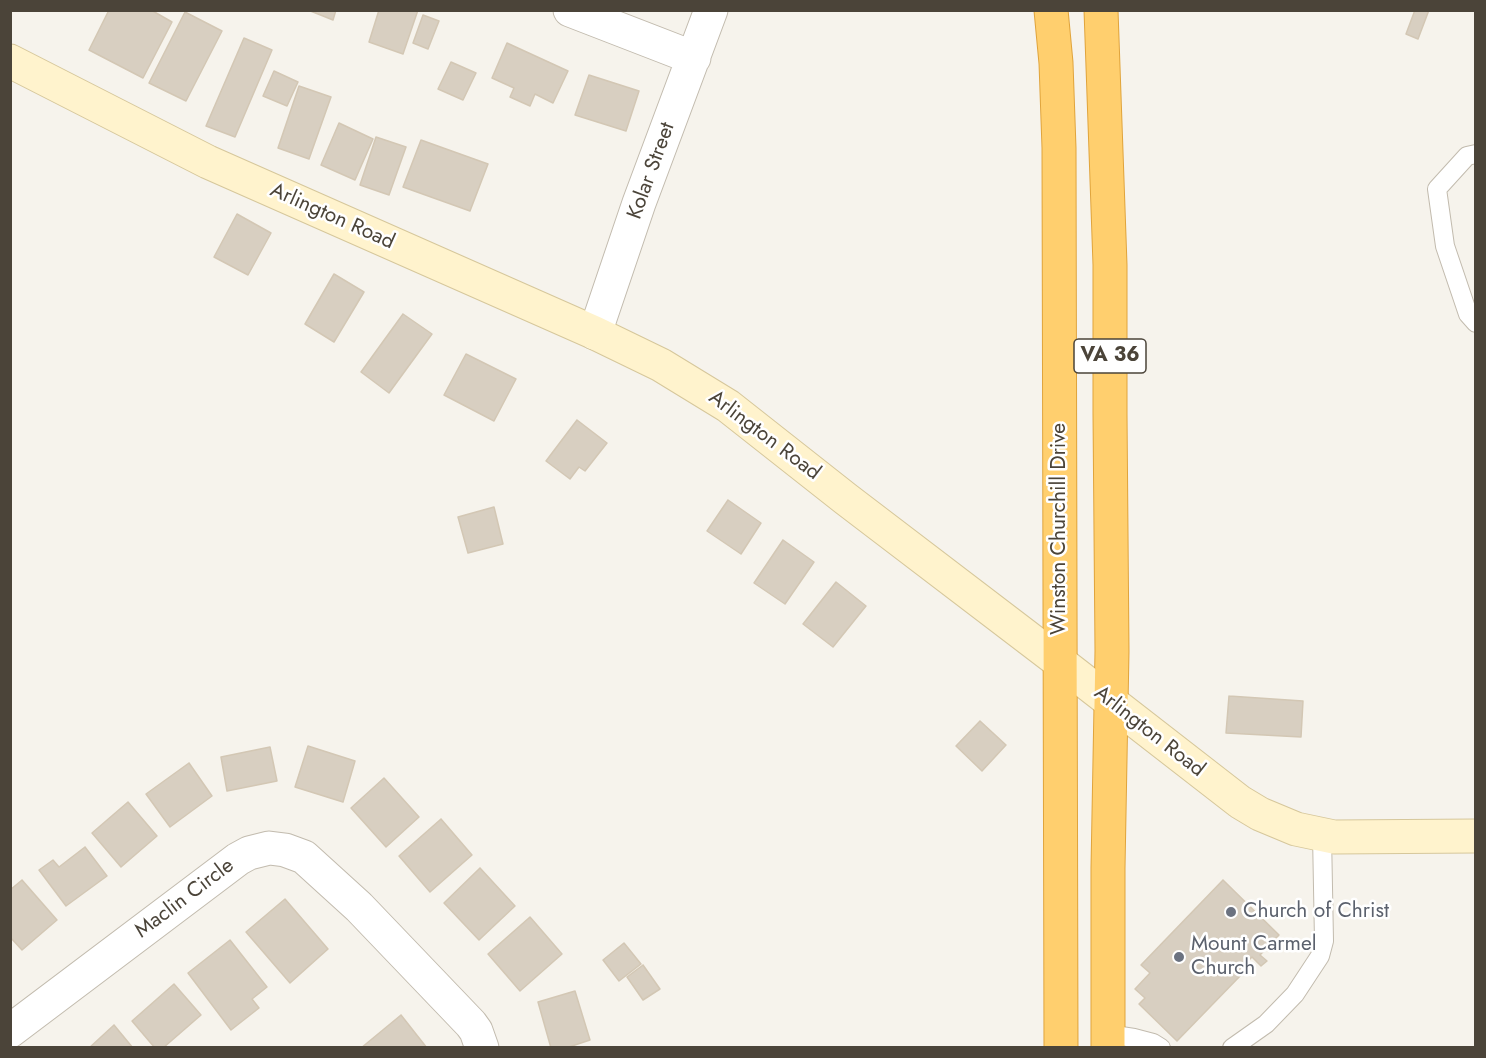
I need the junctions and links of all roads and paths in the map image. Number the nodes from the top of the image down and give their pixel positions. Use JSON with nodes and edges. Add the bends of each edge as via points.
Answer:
{"nodes":[{"id":1,"x":570,"y":10,"type":"edge"},
{"id":2,"x":711,"y":10,"type":"edge"},
{"id":3,"x":1051,"y":10,"type":"edge"},
{"id":4,"x":1101,"y":10,"type":"edge"},
{"id":5,"x":693,"y":58,"type":"junction"},
{"id":6,"x":10,"y":61,"type":"edge"},
{"id":7,"x":1476,"y":154,"type":"edge"},
{"id":8,"x":1476,"y":323,"type":"edge"},
{"id":9,"x":595,"y":333,"type":"junction"},
{"id":10,"x":1061,"y":663,"type":"junction"},
{"id":11,"x":1111,"y":702,"type":"junction"},
{"id":12,"x":1322,"y":834,"type":"junction"},
{"id":13,"x":1476,"y":836,"type":"edge"},
{"id":14,"x":10,"y":1030,"type":"edge"},
{"id":15,"x":1108,"y":1041,"type":"edge"},
{"id":16,"x":482,"y":1047,"type":"edge"},
{"id":17,"x":1061,"y":1047,"type":"edge"},
{"id":18,"x":1161,"y":1047,"type":"edge"},
{"id":19,"x":1232,"y":1047,"type":"edge"}],
"edges":[{"from":1,"to":5,"type":"street"},
{"from":2,"to":5,"type":"street","name":"Kolar Street"},
{"from":3,"to":10,"type":"highway","name":"Winston Churchill Drive","number":"VA 36","via":[[1059,148]]},
{"from":4,"to":11,"type":"highway","number":"VA 36","via":[[1110,265]]},
{"from":5,"to":9,"type":"street","name":"Kolar Street"},
{"from":6,"to":9,"type":"street","name":"Arlington Road","via":[[208,162]]},
{"from":7,"to":8,"type":"lane","via":[[1467,156],[1437,189],[1445,246],[1468,314]]},
{"from":9,"to":10,"type":"street","name":"Arlington Road","via":[[661,365],[728,406]]},
{"from":10,"to":11,"type":"street","name":"Arlington Road"},
{"from":10,"to":17,"type":"highway","name":"Winston Churchill Drive"},
{"from":11,"to":12,"type":"street","name":"Arlington Road","via":[[1240,802],[1296,829]]},
{"from":11,"to":15,"type":"highway"},
{"from":12,"to":13,"type":"street","name":"Arlington Road"},
{"from":12,"to":19,"type":"lane","via":[[1324,941],[1320,956],[1295,994],[1266,1024]]},
{"from":14,"to":16,"type":"street","name":"Maclin Circle","via":[[238,859],[269,848],[304,857],[359,907],[471,1024]]},
{"from":15,"to":18,"type":"lane","via":[[1134,1038]]}]}
